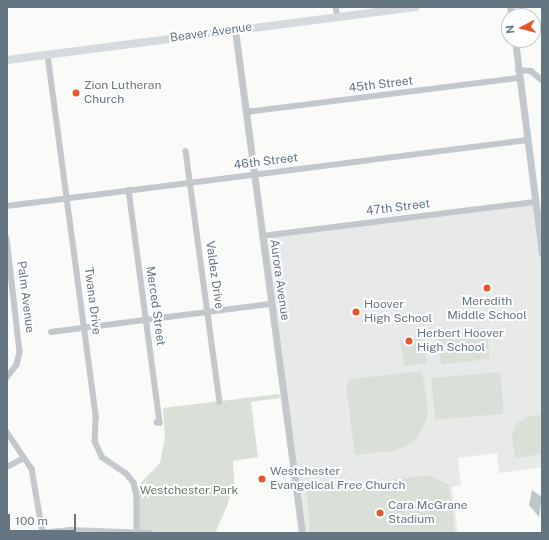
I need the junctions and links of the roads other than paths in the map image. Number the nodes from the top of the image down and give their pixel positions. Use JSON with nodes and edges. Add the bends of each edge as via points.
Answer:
{"nodes":[{"id":1,"x":336,"y":7,"type":"edge"},
{"id":2,"x":416,"y":7,"type":"edge"},
{"id":3,"x":338,"y":17,"type":"junction"},
{"id":4,"x":235,"y":30,"type":"junction"},
{"id":5,"x":516,"y":48,"type":"edge"},
{"id":6,"x":48,"y":55,"type":"junction"},
{"id":7,"x":7,"y":60,"type":"edge"},
{"id":8,"x":518,"y":70,"type":"junction"},
{"id":9,"x":520,"y":78,"type":"junction"},
{"id":10,"x":542,"y":80,"type":"edge"},
{"id":11,"x":246,"y":112,"type":"junction"},
{"id":12,"x":528,"y":140,"type":"junction"},
{"id":13,"x":186,"y":151,"type":"dead end"},
{"id":14,"x":254,"y":174,"type":"junction"},
{"id":15,"x":190,"y":182,"type":"junction"},
{"id":16,"x":129,"y":190,"type":"junction"},
{"id":17,"x":68,"y":198,"type":"junction"},
{"id":18,"x":535,"y":202,"type":"junction"},
{"id":19,"x":7,"y":206,"type":"edge"},
{"id":20,"x":262,"y":236,"type":"junction"},
{"id":21,"x":7,"y":238,"type":"edge"},
{"id":22,"x":542,"y":253,"type":"edge"},
{"id":23,"x":271,"y":304,"type":"junction"},
{"id":24,"x":208,"y":312,"type":"junction"},
{"id":25,"x":146,"y":320,"type":"junction"},
{"id":26,"x":84,"y":328,"type":"junction"},
{"id":27,"x":50,"y":332,"type":"dead end"},
{"id":28,"x":7,"y":378,"type":"edge"},
{"id":29,"x":220,"y":402,"type":"dead end"},
{"id":30,"x":157,"y":423,"type":"dead end"},
{"id":31,"x":7,"y":432,"type":"edge"},
{"id":32,"x":24,"y":458,"type":"junction"},
{"id":33,"x":7,"y":467,"type":"edge"},
{"id":34,"x":41,"y":533,"type":"edge"},
{"id":35,"x":137,"y":533,"type":"edge"},
{"id":36,"x":150,"y":533,"type":"edge"},
{"id":37,"x":302,"y":533,"type":"edge"}],
"edges":[{"from":1,"to":3,"type":"street"},
{"from":2,"to":3,"type":"main road","name":"Beaver Avenue"},
{"from":3,"to":4,"type":"main road","name":"Beaver Avenue"},
{"from":4,"to":6,"type":"main road","name":"Beaver Avenue"},
{"from":4,"to":11,"type":"street","name":"Aurora Avenue"},
{"from":5,"to":8,"type":"street"},
{"from":6,"to":7,"type":"main road","name":"Beaver Avenue"},
{"from":6,"to":17,"type":"street","name":"Twana Drive"},
{"from":8,"to":9,"type":"street"},
{"from":8,"to":10,"type":"street","via":[[531,71]]},
{"from":9,"to":11,"type":"street","name":"45th Street"},
{"from":9,"to":12,"type":"street"},
{"from":11,"to":14,"type":"street","name":"Aurora Avenue"},
{"from":12,"to":14,"type":"street","name":"46th Street"},
{"from":12,"to":18,"type":"street"},
{"from":13,"to":15,"type":"street","name":"Valdez Drive"},
{"from":14,"to":15,"type":"street","name":"46th Street"},
{"from":14,"to":20,"type":"street","name":"Aurora Avenue"},
{"from":15,"to":16,"type":"street","name":"46th Street"},
{"from":15,"to":24,"type":"street","name":"Valdez Drive"},
{"from":16,"to":17,"type":"street","name":"46th Street"},
{"from":16,"to":25,"type":"street","name":"Merced Street"},
{"from":17,"to":19,"type":"street","name":"46th Street"},
{"from":17,"to":26,"type":"street","name":"Twana Drive"},
{"from":18,"to":20,"type":"street","name":"47th Street"},
{"from":18,"to":22,"type":"street"},
{"from":20,"to":23,"type":"street","name":"Aurora Avenue"},
{"from":21,"to":28,"type":"street","name":"Palm Avenue","via":[[20,352],[17,364]]},
{"from":23,"to":24,"type":"street"},
{"from":23,"to":37,"type":"street","name":"Aurora Avenue"},
{"from":24,"to":25,"type":"street"},
{"from":24,"to":29,"type":"street","name":"Valdez Drive"},
{"from":25,"to":26,"type":"street"},
{"from":25,"to":30,"type":"street","name":"Merced Street","via":[[160,423]]},
{"from":26,"to":27,"type":"street"},
{"from":26,"to":35,"type":"street","name":"Twana Drive","via":[[96,417],[96,447],[106,462],[126,473],[134,483],[137,497]]},
{"from":31,"to":32,"type":"street"},
{"from":32,"to":33,"type":"street"},
{"from":32,"to":34,"type":"street","via":[[32,469],[36,483]]},
{"from":34,"to":35,"type":"street"},
{"from":35,"to":36,"type":"street"}]}
